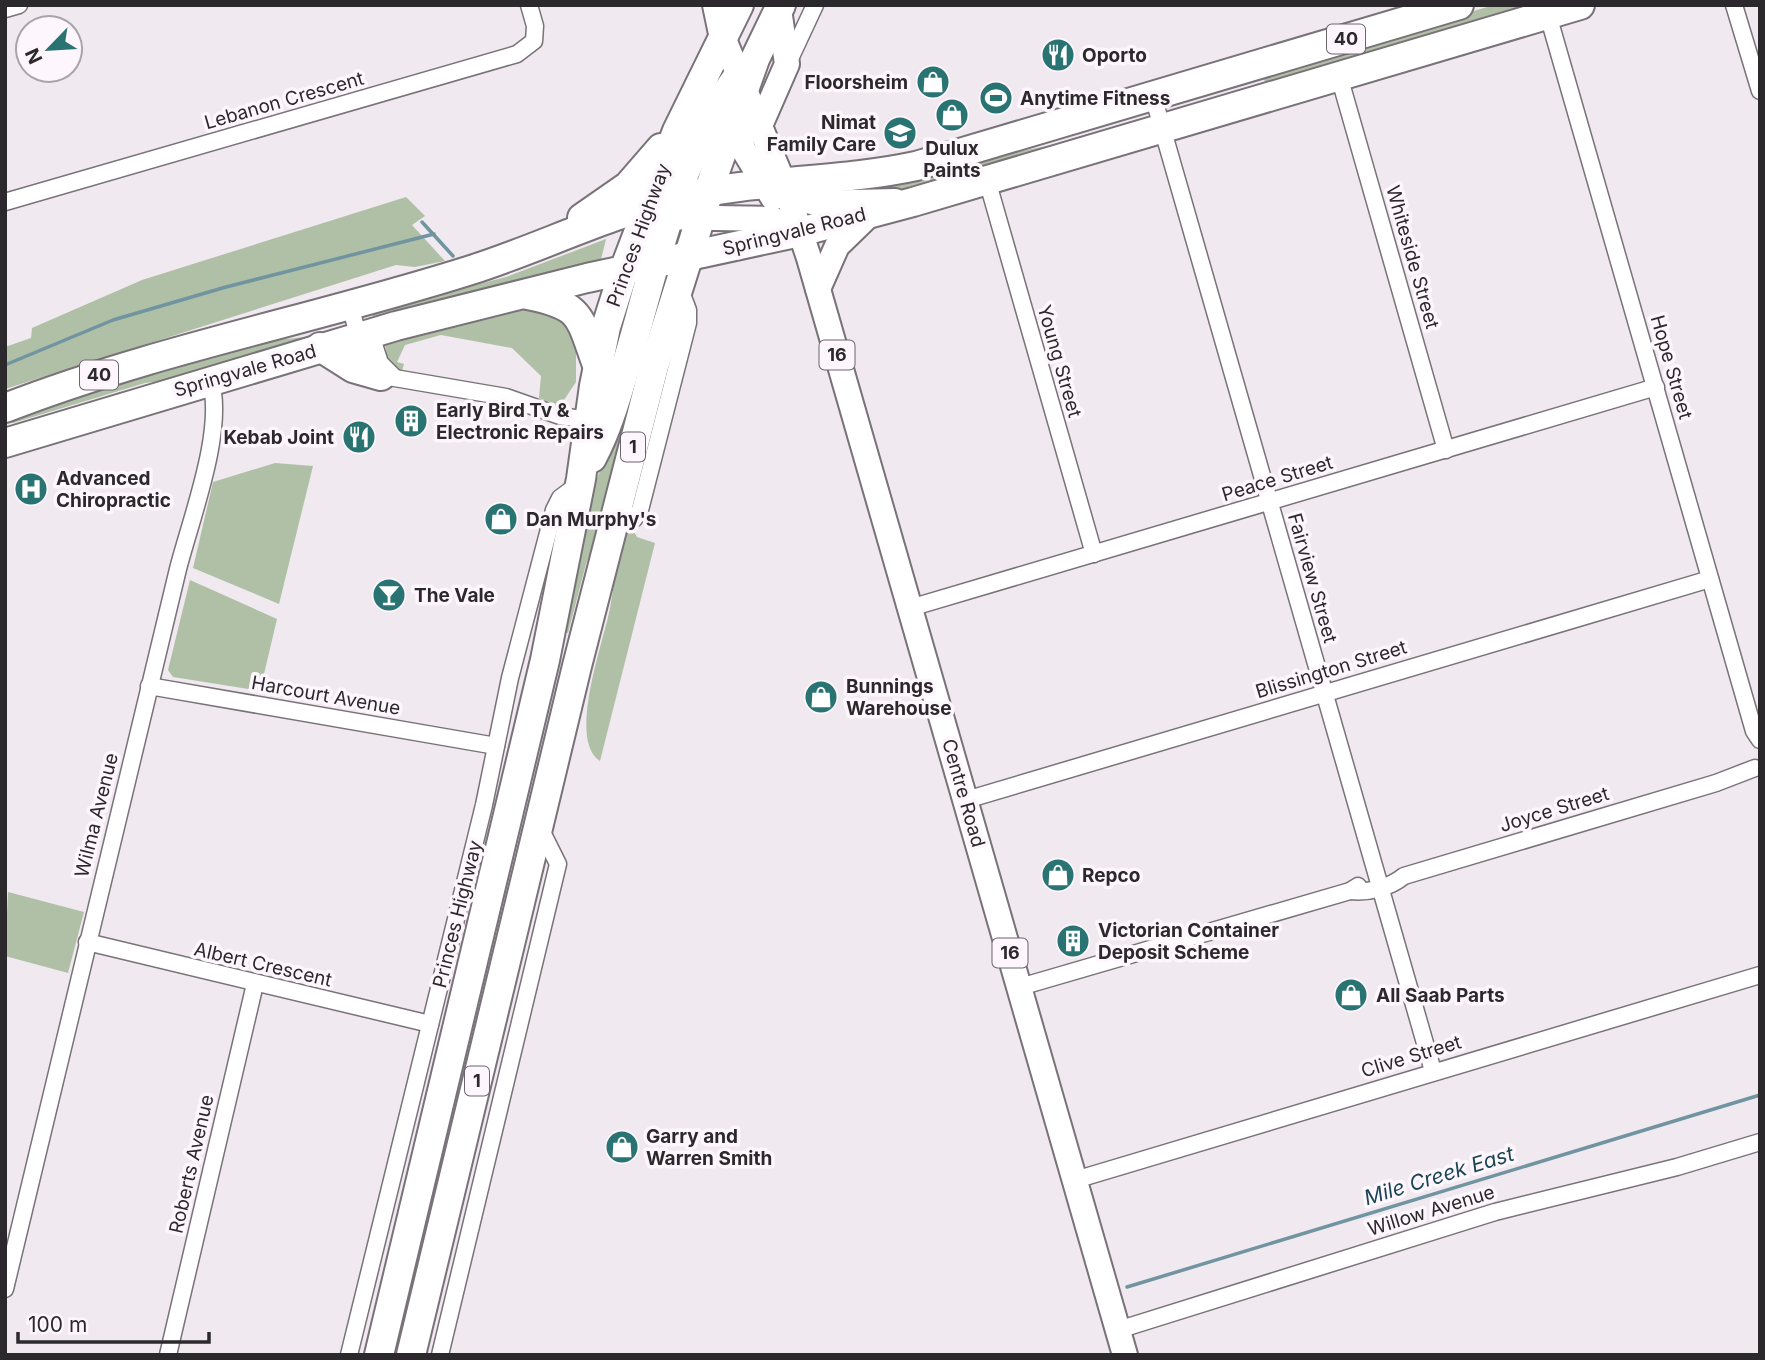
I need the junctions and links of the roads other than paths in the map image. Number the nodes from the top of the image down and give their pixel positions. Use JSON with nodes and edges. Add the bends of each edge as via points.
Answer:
{"nodes":[{"id":1,"x":19,"y":5,"type":"edge"},
{"id":2,"x":528,"y":5,"type":"edge"},
{"id":3,"x":715,"y":5,"type":"edge"},
{"id":4,"x":739,"y":5,"type":"edge"},
{"id":5,"x":815,"y":5,"type":"edge"},
{"id":6,"x":1459,"y":5,"type":"edge"},
{"id":7,"x":1580,"y":5,"type":"edge"},
{"id":8,"x":1734,"y":5,"type":"edge"},
{"id":9,"x":780,"y":7,"type":"edge"},
{"id":10,"x":5,"y":9,"type":"edge"},
{"id":11,"x":1548,"y":15,"type":"junction"},
{"id":12,"x":723,"y":37,"type":"junction"},
{"id":13,"x":787,"y":66,"type":"junction"},
{"id":14,"x":1339,"y":76,"type":"junction"},
{"id":15,"x":742,"y":77,"type":"junction"},
{"id":16,"x":1760,"y":91,"type":"edge"},
{"id":17,"x":1153,"y":96,"type":"junction"},
{"id":18,"x":747,"y":123,"type":"junction"},
{"id":19,"x":1162,"y":129,"type":"junction"},
{"id":20,"x":677,"y":131,"type":"junction"},
{"id":21,"x":987,"y":180,"type":"junction"},
{"id":22,"x":778,"y":188,"type":"junction"},
{"id":23,"x":708,"y":191,"type":"junction"},
{"id":24,"x":5,"y":202,"type":"edge"},
{"id":25,"x":914,"y":202,"type":"junction"},
{"id":26,"x":657,"y":205,"type":"junction"},
{"id":27,"x":871,"y":213,"type":"junction"},
{"id":28,"x":699,"y":220,"type":"junction"},
{"id":29,"x":800,"y":232,"type":"junction"},
{"id":30,"x":547,"y":241,"type":"junction"},
{"id":31,"x":687,"y":257,"type":"junction"},
{"id":32,"x":656,"y":263,"type":"junction"},
{"id":33,"x":624,"y":270,"type":"junction"},
{"id":34,"x":818,"y":289,"type":"junction"},
{"id":35,"x":522,"y":294,"type":"junction"},
{"id":36,"x":350,"y":305,"type":"junction"},
{"id":37,"x":365,"y":335,"type":"junction"},
{"id":38,"x":320,"y":347,"type":"junction"},
{"id":39,"x":597,"y":365,"type":"junction"},
{"id":40,"x":390,"y":377,"type":"junction"},
{"id":41,"x":209,"y":379,"type":"junction"},
{"id":42,"x":1656,"y":387,"type":"junction"},
{"id":43,"x":5,"y":408,"type":"edge"},
{"id":44,"x":589,"y":420,"type":"junction"},
{"id":45,"x":5,"y":443,"type":"edge"},
{"id":46,"x":1446,"y":450,"type":"junction"},
{"id":47,"x":581,"y":481,"type":"junction"},
{"id":48,"x":1270,"y":502,"type":"junction"},
{"id":49,"x":1094,"y":554,"type":"junction"},
{"id":50,"x":1710,"y":579,"type":"junction"},
{"id":51,"x":910,"y":608,"type":"junction"},
{"id":52,"x":149,"y":686,"type":"junction"},
{"id":53,"x":1324,"y":693,"type":"junction"},
{"id":54,"x":1757,"y":735,"type":"edge"},
{"id":55,"x":496,"y":746,"type":"junction"},
{"id":56,"x":522,"y":757,"type":"junction"},
{"id":57,"x":553,"y":766,"type":"junction"},
{"id":58,"x":1758,"y":768,"type":"edge"},
{"id":59,"x":966,"y":800,"type":"junction"},
{"id":60,"x":1379,"y":883,"type":"junction"},
{"id":61,"x":87,"y":942,"type":"junction"},
{"id":62,"x":1760,"y":975,"type":"edge"},
{"id":63,"x":256,"y":984,"type":"junction"},
{"id":64,"x":1020,"y":987,"type":"junction"},
{"id":65,"x":430,"y":1024,"type":"junction"},
{"id":66,"x":1433,"y":1071,"type":"junction"},
{"id":67,"x":1760,"y":1142,"type":"edge"},
{"id":68,"x":1075,"y":1180,"type":"junction"},
{"id":69,"x":467,"y":1181,"type":"junction"},
{"id":70,"x":7,"y":1271,"type":"edge"},
{"id":71,"x":1118,"y":1331,"type":"junction"},
{"id":72,"x":168,"y":1355,"type":"edge"},
{"id":73,"x":349,"y":1355,"type":"edge"},
{"id":74,"x":379,"y":1355,"type":"edge"},
{"id":75,"x":411,"y":1355,"type":"edge"},
{"id":76,"x":440,"y":1355,"type":"edge"},
{"id":77,"x":1125,"y":1355,"type":"edge"}],
"edges":[{"from":1,"to":10,"type":"street"},
{"from":2,"to":24,"type":"street","name":"Lebanon Crescent","via":[[534,41],[517,54]]},
{"from":3,"to":12,"type":"main road"},
{"from":4,"to":12,"type":"highway","name":"Princes Highway","number":"1"},
{"from":5,"to":13,"type":"street"},
{"from":6,"to":17,"type":"highway","name":"Springvale Road","number":"40"},
{"from":7,"to":11,"type":"highway","name":"Springvale Road","number":"40"},
{"from":8,"to":16,"type":"street"},
{"from":9,"to":13,"type":"main road"},
{"from":9,"to":15,"type":"highway","name":"Princes Highway","number":"1"},
{"from":11,"to":14,"type":"highway","name":"Springvale Road","number":"40"},
{"from":11,"to":42,"type":"street","name":"Hope Street"},
{"from":12,"to":15,"type":"main road"},
{"from":12,"to":20,"type":"highway","name":"Princes Highway","number":"1"},
{"from":13,"to":18,"type":"main road"},
{"from":14,"to":19,"type":"highway","name":"Springvale Road","number":"40"},
{"from":14,"to":46,"type":"street","name":"Whiteside Street"},
{"from":15,"to":18,"type":"highway","name":"Princes Highway","number":"1"},
{"from":15,"to":26,"type":"highway","name":"Princes Highway"},
{"from":17,"to":19,"type":"street","name":"Fairview Street"},
{"from":17,"to":22,"type":"highway","name":"Springvale Road","number":"40","via":[[916,166]]},
{"from":18,"to":22,"type":"main road","name":"Centre Road","number":"16","via":[[743,149]]},
{"from":18,"to":23,"type":"highway","name":"Princes Highway","number":"1"},
{"from":19,"to":21,"type":"highway","name":"Springvale Road","number":"40"},
{"from":19,"to":48,"type":"street","name":"Fairview Street"},
{"from":20,"to":26,"type":"highway","name":"Princes Highway","number":"1"},
{"from":20,"to":30,"type":"highway","via":[[625,189]]},
{"from":21,"to":25,"type":"highway","name":"Springvale Road","number":"40"},
{"from":21,"to":49,"type":"street","name":"Young Street"},
{"from":22,"to":23,"type":"highway","name":"Springvale Road","number":"40"},
{"from":22,"to":25,"type":"main road","via":[[815,202]]},
{"from":22,"to":29,"type":"main road","name":"Centre Road","number":"16"},
{"from":23,"to":26,"type":"highway","name":"Springvale Road","number":"40"},
{"from":23,"to":28,"type":"highway","name":"Princes Highway","number":"1"},
{"from":25,"to":27,"type":"highway","name":"Springvale Road","number":"40"},
{"from":26,"to":28,"type":"main road"},
{"from":26,"to":30,"type":"highway","name":"Springvale Road","number":"40"},
{"from":26,"to":32,"type":"highway","name":"Princes Highway"},
{"from":26,"to":33,"type":"highway","name":"Princes Highway","number":"1"},
{"from":27,"to":29,"type":"highway","name":"Springvale Road","number":"40"},
{"from":27,"to":34,"type":"main road","via":[[837,246]]},
{"from":28,"to":29,"type":"main road","via":[[772,219]]},
{"from":28,"to":31,"type":"highway","name":"Princes Highway","number":"1"},
{"from":29,"to":31,"type":"highway","name":"Springvale Road","number":"40"},
{"from":29,"to":34,"type":"main road","name":"Centre Road","number":"16"},
{"from":30,"to":36,"type":"highway","name":"Springvale Road","number":"40","via":[[471,270]]},
{"from":31,"to":32,"type":"highway","name":"Springvale Road","number":"40"},
{"from":31,"to":57,"type":"highway","name":"Princes Highway","number":"1","via":[[612,528]]},
{"from":32,"to":33,"type":"highway","name":"Springvale Road","number":"40"},
{"from":32,"to":47,"type":"highway","name":"Princes Highway","via":[[617,399]]},
{"from":33,"to":35,"type":"highway","name":"Springvale Road","number":"40"},
{"from":33,"to":39,"type":"highway","name":"Princes Highway","number":"1"},
{"from":34,"to":51,"type":"main road","name":"Centre Road","number":"16"},
{"from":35,"to":37,"type":"highway","name":"Springvale Road","number":"40"},
{"from":35,"to":39,"type":"highway","via":[[559,302],[575,312]]},
{"from":36,"to":37,"type":"street"},
{"from":36,"to":43,"type":"highway","name":"Springvale Road","number":"40","via":[[125,366]]},
{"from":37,"to":38,"type":"highway","name":"Springvale Road","number":"40"},
{"from":37,"to":40,"type":"street","via":[[365,362]]},
{"from":38,"to":40,"type":"highway","via":[[353,368]]},
{"from":38,"to":41,"type":"highway","name":"Springvale Road","number":"40"},
{"from":39,"to":44,"type":"highway","name":"Princes Highway","number":"1"},
{"from":40,"to":44,"type":"street","via":[[506,397]]},
{"from":41,"to":45,"type":"highway","name":"Springvale Road","number":"40"},
{"from":41,"to":52,"type":"street","name":"Wilma Avenue","via":[[216,402],[211,435]]},
{"from":42,"to":46,"type":"street","name":"Peace Street"},
{"from":42,"to":50,"type":"street","name":"Hope Street"},
{"from":44,"to":47,"type":"highway","name":"Princes Highway","number":"1"},
{"from":46,"to":48,"type":"street","name":"Peace Street"},
{"from":47,"to":55,"type":"street","name":"Princes Highway","via":[[554,510]]},
{"from":47,"to":56,"type":"highway","name":"Princes Highway","number":"1"},
{"from":48,"to":49,"type":"street","name":"Peace Street"},
{"from":48,"to":53,"type":"street","name":"Fairview Street"},
{"from":49,"to":51,"type":"street","name":"Peace Street"},
{"from":50,"to":53,"type":"street","name":"Blissington Street"},
{"from":50,"to":54,"type":"street","name":"Hope Street"},
{"from":51,"to":59,"type":"main road","name":"Centre Road","number":"16"},
{"from":52,"to":55,"type":"street","name":"Harcourt Avenue"},
{"from":52,"to":61,"type":"street","name":"Wilma Avenue"},
{"from":53,"to":59,"type":"street","name":"Blissington Street"},
{"from":53,"to":60,"type":"street","name":"Fairview Street"},
{"from":54,"to":58,"type":"street","name":"Hope Street"},
{"from":55,"to":65,"type":"street","name":"Princes Highway"},
{"from":56,"to":57,"type":"highway"},
{"from":56,"to":74,"type":"highway","name":"Princes Highway","number":"1"},
{"from":57,"to":69,"type":"highway","name":"Princes Highway","number":"1","via":[[497,1056]]},
{"from":58,"to":60,"type":"street","name":"Joyce Street"},
{"from":59,"to":64,"type":"main road","name":"Centre Road","number":"16"},
{"from":60,"to":64,"type":"street","name":"Joyce Street","via":[[1365,892],[1350,891]]},
{"from":60,"to":66,"type":"street","name":"Fairview Street"},
{"from":61,"to":63,"type":"street","name":"Albert Crescent"},
{"from":61,"to":70,"type":"street","name":"Wilma Avenue"},
{"from":62,"to":66,"type":"street","name":"Clive Street"},
{"from":63,"to":65,"type":"street","name":"Albert Crescent"},
{"from":63,"to":72,"type":"street","name":"Roberts Avenue"},
{"from":64,"to":68,"type":"main road","name":"Centre Road","number":"16"},
{"from":65,"to":73,"type":"street","name":"Princes Highway"},
{"from":66,"to":68,"type":"street","name":"Clive Street"},
{"from":67,"to":71,"type":"street","name":"Willow Avenue","via":[[1495,1212]]},
{"from":68,"to":71,"type":"main road","name":"Centre Road","number":"16"},
{"from":69,"to":75,"type":"highway","name":"Princes Highway","number":"1"},
{"from":69,"to":76,"type":"street","name":"Princes Highway"},
{"from":71,"to":77,"type":"main road","name":"Centre Road","number":"16"}]}
